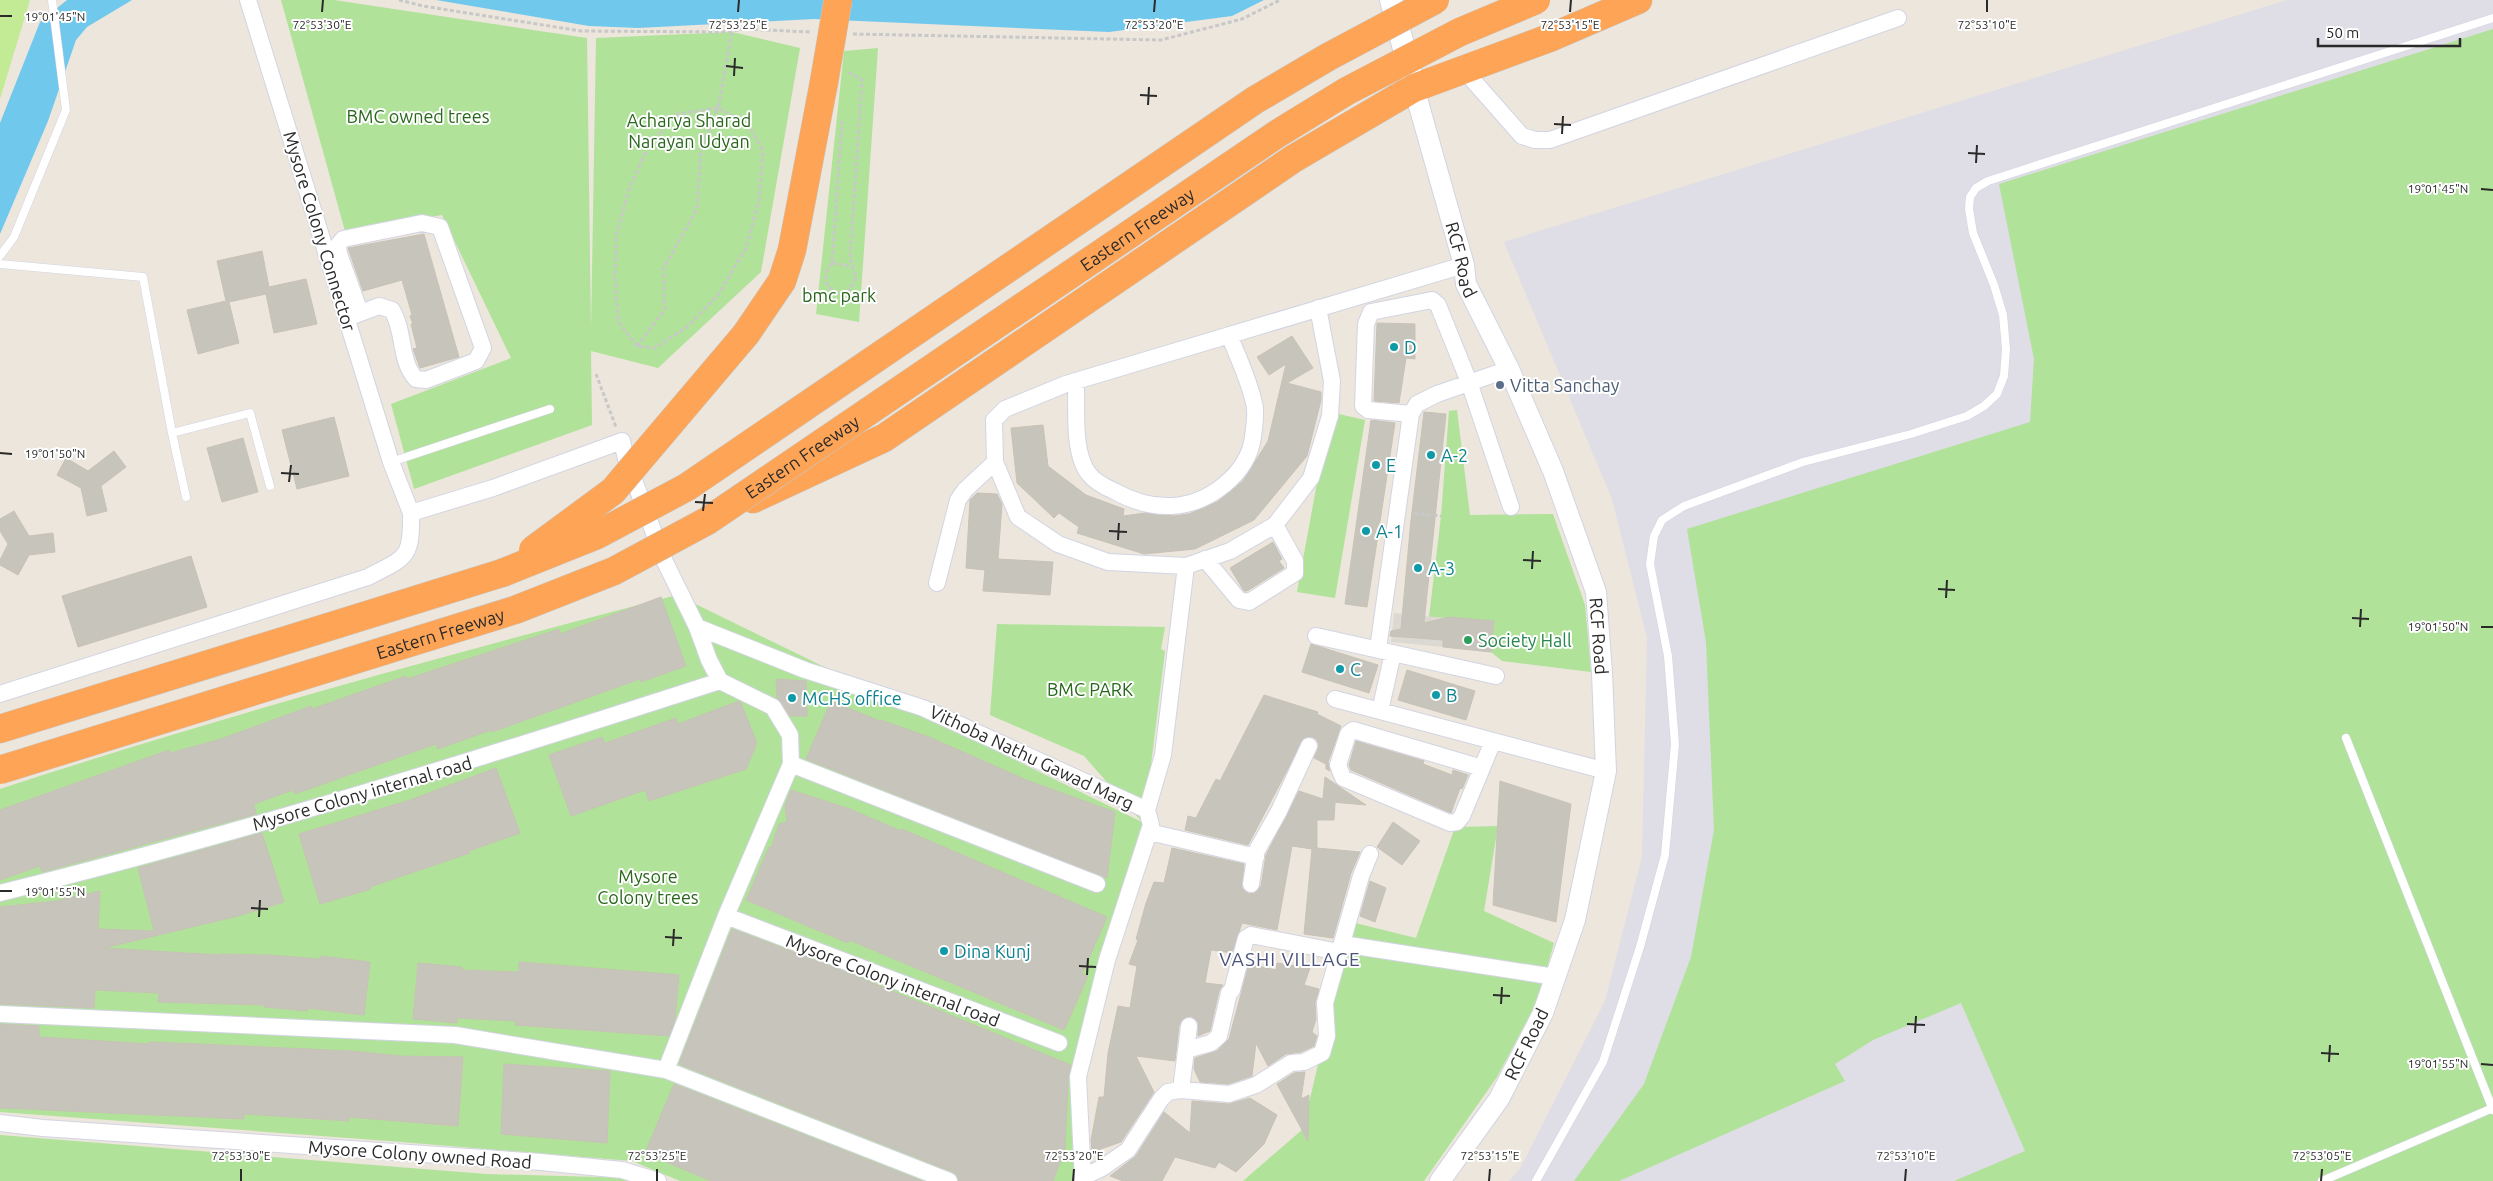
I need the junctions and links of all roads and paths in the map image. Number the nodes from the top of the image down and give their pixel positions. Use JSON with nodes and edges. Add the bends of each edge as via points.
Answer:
{"nodes":[{"id":1,"x":52,"y":0,"type":"edge"},
{"id":2,"x":248,"y":0,"type":"edge"},
{"id":3,"x":838,"y":0,"type":"edge"},
{"id":4,"x":1391,"y":0,"type":"edge"},
{"id":5,"x":1435,"y":0,"type":"edge"},
{"id":6,"x":1536,"y":0,"type":"edge"},
{"id":7,"x":1638,"y":0,"type":"edge"},
{"id":8,"x":1898,"y":18,"type":"dead end"},
{"id":9,"x":2493,"y":18,"type":"edge"},
{"id":10,"x":732,"y":32,"type":"dead end"},
{"id":11,"x":852,"y":34,"type":"dead end"},
{"id":12,"x":850,"y":43,"type":"dead end"},
{"id":13,"x":1464,"y":70,"type":"junction"},
{"id":14,"x":835,"y":81,"type":"junction"},
{"id":15,"x":1414,"y":88,"type":"junction"},
{"id":16,"x":718,"y":108,"type":"junction"},
{"id":17,"x":842,"y":119,"type":"dead end"},
{"id":18,"x":0,"y":256,"type":"edge"},
{"id":19,"x":832,"y":262,"type":"junction"},
{"id":20,"x":0,"y":264,"type":"edge"},
{"id":21,"x":1464,"y":264,"type":"junction"},
{"id":22,"x":852,"y":267,"type":"junction"},
{"id":23,"x":1318,"y":308,"type":"junction"},
{"id":24,"x":353,"y":315,"type":"junction"},
{"id":25,"x":1230,"y":335,"type":"junction"},
{"id":26,"x":637,"y":346,"type":"junction"},
{"id":27,"x":1509,"y":369,"type":"junction"},
{"id":28,"x":596,"y":374,"type":"dead end"},
{"id":29,"x":1076,"y":381,"type":"junction"},
{"id":30,"x":1469,"y":382,"type":"junction"},
{"id":31,"x":550,"y":408,"type":"dead end"},
{"id":32,"x":1411,"y":414,"type":"junction"},
{"id":33,"x":172,"y":433,"type":"junction"},
{"id":34,"x":622,"y":441,"type":"junction"},
{"id":35,"x":391,"y":462,"type":"junction"},
{"id":36,"x":995,"y":462,"type":"junction"},
{"id":37,"x":270,"y":486,"type":"dead end"},
{"id":38,"x":186,"y":497,"type":"dead end"},
{"id":39,"x":1511,"y":507,"type":"dead end"},
{"id":40,"x":1396,"y":510,"type":"junction"},
{"id":41,"x":411,"y":514,"type":"junction"},
{"id":42,"x":1441,"y":516,"type":"dead end"},
{"id":43,"x":707,"y":521,"type":"junction"},
{"id":44,"x":1275,"y":525,"type":"junction"},
{"id":45,"x":1205,"y":559,"type":"junction"},
{"id":46,"x":1186,"y":566,"type":"junction"},
{"id":47,"x":502,"y":573,"type":"junction"},
{"id":48,"x":937,"y":583,"type":"dead end"},
{"id":49,"x":697,"y":627,"type":"junction"},
{"id":50,"x":1316,"y":636,"type":"dead end"},
{"id":51,"x":1385,"y":651,"type":"junction"},
{"id":52,"x":1496,"y":676,"type":"dead end"},
{"id":53,"x":720,"y":681,"type":"junction"},
{"id":54,"x":0,"y":694,"type":"edge"},
{"id":55,"x":1335,"y":699,"type":"dead end"},
{"id":56,"x":1380,"y":711,"type":"junction"},
{"id":57,"x":0,"y":728,"type":"edge"},
{"id":58,"x":2346,"y":738,"type":"dead end"},
{"id":59,"x":1494,"y":741,"type":"junction"},
{"id":60,"x":1309,"y":746,"type":"dead end"},
{"id":61,"x":791,"y":764,"type":"junction"},
{"id":62,"x":1482,"y":768,"type":"junction"},
{"id":63,"x":0,"y":770,"type":"edge"},
{"id":64,"x":1606,"y":771,"type":"junction"},
{"id":65,"x":1147,"y":810,"type":"junction"},
{"id":66,"x":1149,"y":832,"type":"junction"},
{"id":67,"x":1370,"y":854,"type":"dead end"},
{"id":68,"x":1256,"y":857,"type":"junction"},
{"id":69,"x":1097,"y":884,"type":"dead end"},
{"id":70,"x":1251,"y":884,"type":"dead end"},
{"id":71,"x":0,"y":892,"type":"edge"},
{"id":72,"x":726,"y":916,"type":"junction"},
{"id":73,"x":1341,"y":948,"type":"junction"},
{"id":74,"x":1555,"y":978,"type":"junction"},
{"id":75,"x":0,"y":1014,"type":"edge"},
{"id":76,"x":1189,"y":1026,"type":"dead end"},
{"id":77,"x":1059,"y":1043,"type":"dead end"},
{"id":78,"x":1186,"y":1050,"type":"junction"},
{"id":79,"x":666,"y":1070,"type":"junction"},
{"id":80,"x":1181,"y":1090,"type":"junction"},
{"id":81,"x":2493,"y":1109,"type":"edge"},
{"id":82,"x":0,"y":1123,"type":"edge"},
{"id":83,"x":1083,"y":1179,"type":"edge"},
{"id":84,"x":658,"y":1181,"type":"edge"},
{"id":85,"x":949,"y":1181,"type":"edge"},
{"id":86,"x":1440,"y":1181,"type":"edge"},
{"id":87,"x":1536,"y":1181,"type":"edge"},
{"id":88,"x":2322,"y":1181,"type":"edge"}],
"edges":[{"from":1,"to":18,"type":"lane","via":[[66,110],[14,237]]},
{"from":2,"to":24,"type":"street","name":"Mysore Colony Connector"},
{"from":3,"to":14,"type":"highway","bridge":true},
{"from":4,"to":15,"type":"main road"},
{"from":5,"to":47,"type":"highway","bridge":true,"via":[[1328,56],[1255,100],[686,487],[597,535]]},
{"from":6,"to":43,"type":"highway","name":"Eastern Freeway","bridge":true,"via":[[1460,32],[1348,91],[1276,134]]},
{"from":7,"to":13,"type":"highway"},
{"from":8,"to":13,"type":"street","via":[[1550,140],[1522,136]]},
{"from":9,"to":87,"type":"lane","via":[[1988,181],[1976,188],[1970,197],[1969,209],[1973,233],[2003,315],[2004,376],[1997,394],[1966,416],[1803,462],[1684,506],[1662,520],[1654,536],[1650,564],[1668,656],[1674,744],[1665,855],[1640,948],[1603,1062]]},
{"from":10,"to":16,"type":"path"},
{"from":11,"to":12,"type":"path"},
{"from":13,"to":15,"type":"highway"},
{"from":14,"to":22,"type":"path","via":[[846,71],[862,80]]},
{"from":14,"to":47,"type":"highway","bridge":true,"via":[[782,281],[746,334],[613,491]]},
{"from":15,"to":21,"type":"street","name":"RCF Road"},
{"from":15,"to":43,"type":"highway","bridge":true,"via":[[1293,159],[884,438]]},
{"from":16,"to":26,"type":"path","via":[[701,149],[697,209],[663,269],[665,309]]},
{"from":16,"to":26,"type":"path","via":[[677,114],[649,144],[628,189],[616,237],[615,277],[618,321]]},
{"from":16,"to":26,"type":"path","via":[[748,124],[763,151],[759,200],[746,248],[718,296],[687,327],[655,348]]},
{"from":17,"to":19,"type":"path"},
{"from":19,"to":22,"type":"path"},
{"from":19,"to":22,"type":"path","via":[[825,271],[825,279],[830,290],[839,294],[849,290],[856,278]]},
{"from":20,"to":33,"type":"lane","via":[[143,277]]},
{"from":21,"to":23,"type":"street"},
{"from":21,"to":27,"type":"street","name":"RCF Road","via":[[1466,284]]},
{"from":23,"to":25,"type":"street"},
{"from":23,"to":44,"type":"street","via":[[1332,381],[1330,416],[1312,478]]},
{"from":24,"to":24,"type":"street","via":[[379,306],[392,310],[398,320],[408,371],[416,379],[426,380],[476,361],[483,348],[440,227],[432,224],[342,239],[338,245],[339,254]]},
{"from":24,"to":35,"type":"street","name":"Mysore Colony Connector"},
{"from":25,"to":29,"type":"street"},
{"from":25,"to":29,"type":"street","via":[[1255,405],[1253,439],[1242,468],[1221,488],[1197,500],[1174,506],[1149,505],[1102,485],[1088,473],[1078,452]]},
{"from":27,"to":30,"type":"street"},
{"from":27,"to":64,"type":"street","name":"RCF Road","via":[[1553,471],[1596,592]]},
{"from":28,"to":34,"type":"path"},
{"from":29,"to":36,"type":"street","via":[[997,415],[994,420]]},
{"from":30,"to":32,"type":"street","via":[[1426,399],[1417,404]]},
{"from":30,"to":32,"type":"street","via":[[1438,305],[1432,300],[1371,312],[1367,317],[1364,406],[1368,410]]},
{"from":30,"to":39,"type":"street"},
{"from":31,"to":35,"type":"lane"},
{"from":32,"to":40,"type":"street"},
{"from":33,"to":37,"type":"lane","via":[[250,413]]},
{"from":33,"to":38,"type":"lane"},
{"from":34,"to":41,"type":"street"},
{"from":34,"to":49,"type":"street","via":[[665,562]]},
{"from":35,"to":41,"type":"street","name":"Mysore Colony Connector"},
{"from":36,"to":46,"type":"street","via":[[1018,516],[1058,544],[1108,562]]},
{"from":36,"to":48,"type":"street","via":[[964,490],[958,500]]},
{"from":40,"to":42,"type":"path"},
{"from":40,"to":51,"type":"street"},
{"from":41,"to":54,"type":"street","via":[[411,540],[403,558],[368,577]]},
{"from":43,"to":63,"type":"highway","name":"Eastern Freeway","bridge":true,"via":[[614,571],[515,610]]},
{"from":44,"to":45,"type":"street","via":[[1230,551]]},
{"from":44,"to":45,"type":"street","via":[[1295,561],[1295,573],[1249,602],[1239,600]]},
{"from":45,"to":46,"type":"street"},
{"from":46,"to":65,"type":"street","via":[[1163,755]]},
{"from":47,"to":57,"type":"highway"},
{"from":49,"to":53,"type":"street"},
{"from":49,"to":65,"type":"street","name":"Vithoba Nathu Gawad Marg","via":[[805,670],[923,708]]},
{"from":50,"to":51,"type":"street"},
{"from":51,"to":52,"type":"street"},
{"from":51,"to":56,"type":"street"},
{"from":53,"to":61,"type":"street","via":[[773,707],[790,735]]},
{"from":53,"to":71,"type":"street","name":"Mysore Colony internal road","via":[[474,761],[94,869]]},
{"from":55,"to":56,"type":"street"},
{"from":56,"to":59,"type":"street"},
{"from":58,"to":81,"type":"lane"},
{"from":59,"to":62,"type":"street"},
{"from":59,"to":64,"type":"street"},
{"from":60,"to":68,"type":"street"},
{"from":61,"to":69,"type":"street"},
{"from":61,"to":72,"type":"street"},
{"from":62,"to":62,"type":"street","via":[[1462,816],[1457,822],[1450,823],[1343,778],[1338,765],[1352,730]]},
{"from":64,"to":74,"type":"street","name":"RCF Road","via":[[1575,920]]},
{"from":65,"to":66,"type":"street","name":"Vithoba Nathu Gawad Marg","via":[[1151,825]]},
{"from":66,"to":68,"type":"street"},
{"from":66,"to":83,"type":"street","name":"Vithoba Nathu Gawad Marg","via":[[1107,960],[1078,1077]]},
{"from":67,"to":73,"type":"street"},
{"from":68,"to":70,"type":"street"},
{"from":72,"to":77,"type":"street","name":"Mysore Colony internal road"},
{"from":72,"to":79,"type":"street"},
{"from":73,"to":74,"type":"street"},
{"from":73,"to":78,"type":"street","via":[[1251,935],[1246,938],[1219,1036],[1211,1044]]},
{"from":73,"to":80,"type":"street","via":[[1325,1003],[1327,1036],[1322,1053],[1304,1062],[1291,1063],[1256,1085],[1228,1094]]},
{"from":74,"to":86,"type":"street","name":"RCF Road","via":[[1543,1013],[1499,1099]]},
{"from":75,"to":79,"type":"street","via":[[455,1035]]},
{"from":76,"to":78,"type":"street"},
{"from":78,"to":80,"type":"street"},
{"from":79,"to":85,"type":"street"},
{"from":80,"to":83,"type":"street","via":[[1168,1092],[1161,1099],[1128,1150]]},
{"from":81,"to":88,"type":"lane"},
{"from":82,"to":84,"type":"street","name":"Mysore Colony owned Road","via":[[541,1162],[622,1170]]}]}
